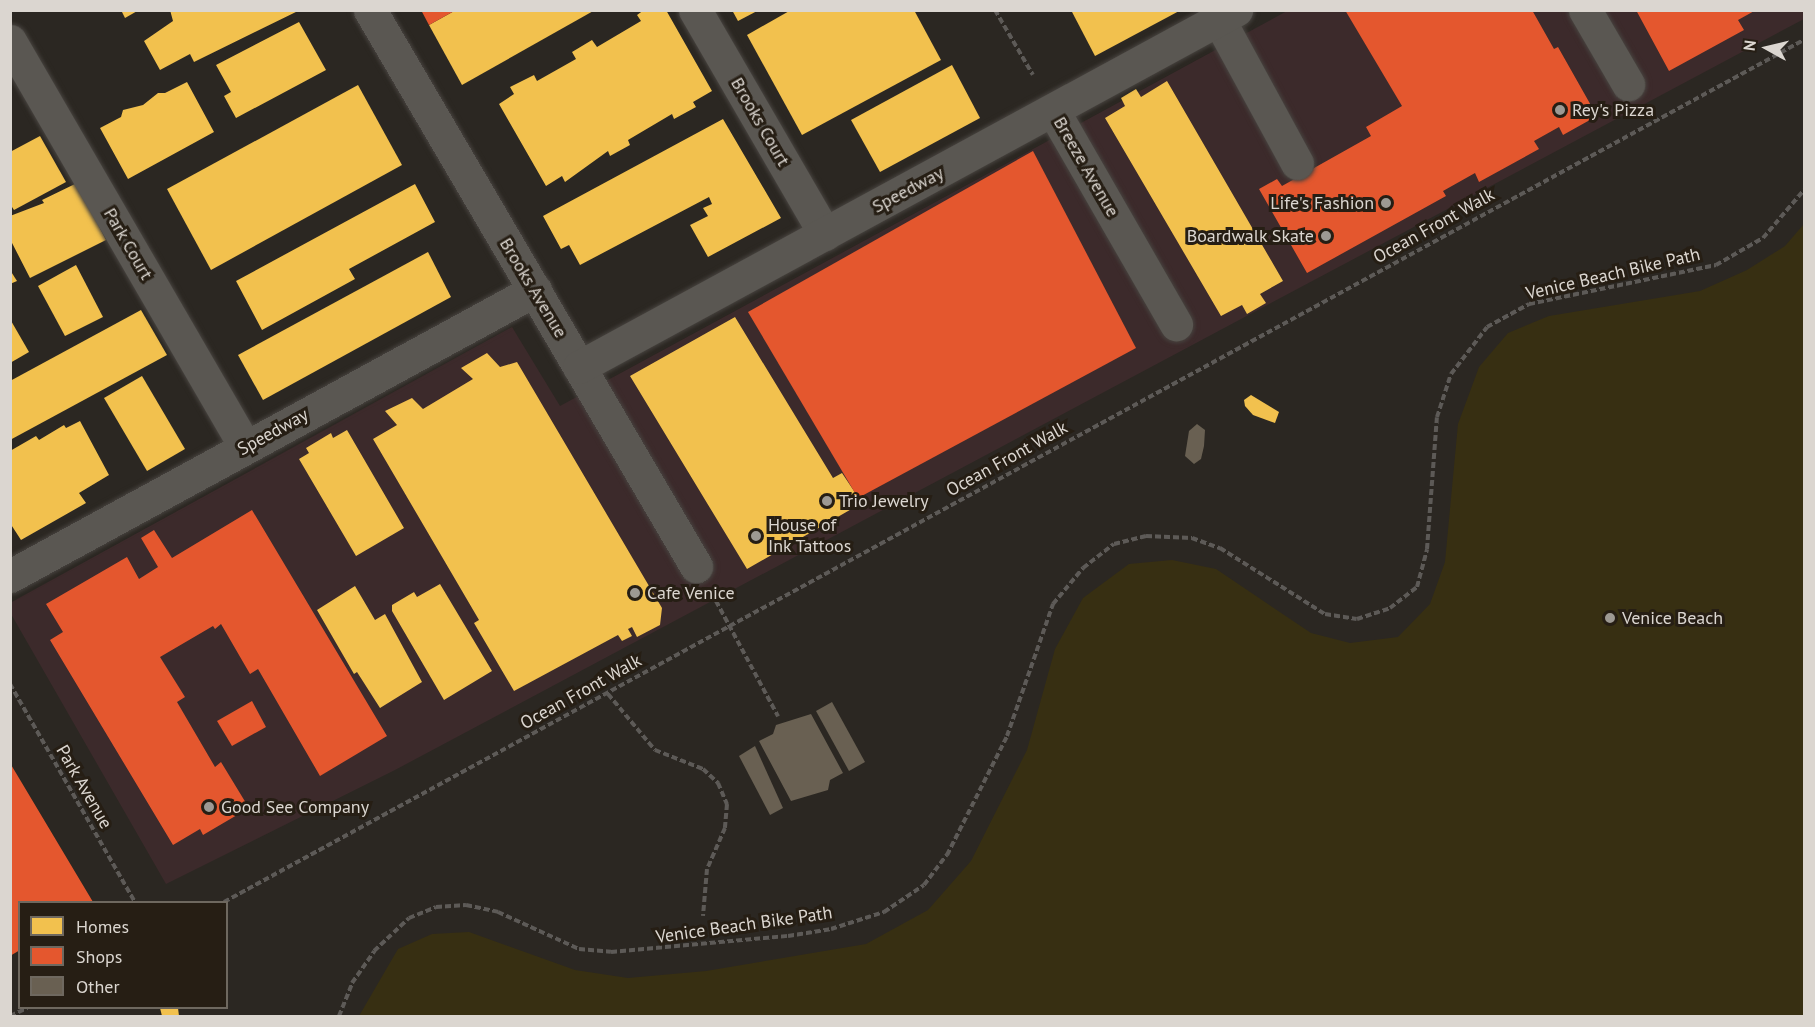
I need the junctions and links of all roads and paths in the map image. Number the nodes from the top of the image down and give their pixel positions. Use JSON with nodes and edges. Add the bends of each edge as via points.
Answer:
{"nodes":[{"id":1,"x":370,"y":10,"type":"edge"},
{"id":2,"x":695,"y":10,"type":"edge"},
{"id":3,"x":995,"y":10,"type":"edge"},
{"id":4,"x":1585,"y":10,"type":"edge"},
{"id":5,"x":1227,"y":15,"type":"edge"},
{"id":6,"x":1804,"y":40,"type":"edge"},
{"id":7,"x":10,"y":41,"type":"edge"},
{"id":8,"x":1628,"y":84,"type":"dead end"},
{"id":9,"x":1054,"y":112,"type":"junction"},
{"id":10,"x":1297,"y":164,"type":"dead end"},
{"id":11,"x":1804,"y":190,"type":"edge"},
{"id":12,"x":825,"y":234,"type":"junction"},
{"id":13,"x":535,"y":290,"type":"junction"},
{"id":14,"x":1176,"y":324,"type":"dead end"},
{"id":15,"x":579,"y":367,"type":"junction"},
{"id":16,"x":245,"y":447,"type":"junction"},
{"id":17,"x":696,"y":566,"type":"dead end"},
{"id":18,"x":10,"y":576,"type":"edge"},
{"id":19,"x":730,"y":626,"type":"junction"},
{"id":20,"x":10,"y":684,"type":"edge"},
{"id":21,"x":608,"y":694,"type":"junction"},
{"id":22,"x":778,"y":716,"type":"dead end"},
{"id":23,"x":134,"y":901,"type":"edge"},
{"id":24,"x":228,"y":901,"type":"edge"},
{"id":25,"x":703,"y":916,"type":"dead end"},
{"id":26,"x":25,"y":1009,"type":"edge"},
{"id":27,"x":10,"y":1016,"type":"edge"},
{"id":28,"x":339,"y":1017,"type":"edge"}],
"edges":[{"from":1,"to":13,"type":"street","name":"Brooks Avenue"},
{"from":2,"to":12,"type":"street","name":"Brooks Court"},
{"from":3,"to":9,"type":"path","name":"Breeze Avenue"},
{"from":4,"to":8,"type":"street"},
{"from":5,"to":9,"type":"street","name":"Speedway"},
{"from":5,"to":10,"type":"street"},
{"from":6,"to":19,"type":"path","name":"Ocean Front Walk"},
{"from":7,"to":16,"type":"street","name":"Park Court"},
{"from":9,"to":12,"type":"street","name":"Speedway"},
{"from":9,"to":14,"type":"street","name":"Breeze Avenue"},
{"from":11,"to":28,"type":"path","name":"Venice Beach Bike Path","via":[[1763,238],[1716,265],[1529,304],[1487,327],[1450,374],[1437,417],[1428,549],[1417,587],[1390,608],[1357,619],[1325,614],[1220,548],[1191,538],[1146,536],[1114,544],[1083,568],[1053,604],[1007,736],[947,855],[924,885],[884,912],[831,929],[788,936],[611,952],[579,949],[498,912],[466,905],[436,907],[409,918],[374,951],[352,983]]},
{"from":12,"to":15,"type":"street","name":"Speedway"},
{"from":13,"to":15,"type":"street","name":"Brooks Avenue"},
{"from":13,"to":16,"type":"street","name":"Speedway"},
{"from":15,"to":17,"type":"street","name":"Brooks Avenue"},
{"from":16,"to":18,"type":"street","name":"Speedway"},
{"from":19,"to":21,"type":"path","name":"Ocean Front Walk"},
{"from":19,"to":22,"type":"path"},
{"from":20,"to":23,"type":"path","name":"Park Avenue"},
{"from":21,"to":24,"type":"path","name":"Ocean Front Walk"},
{"from":21,"to":25,"type":"path","via":[[655,750],[703,769],[718,783],[727,804],[725,828],[707,869]]},
{"from":26,"to":27,"type":"path"}]}
